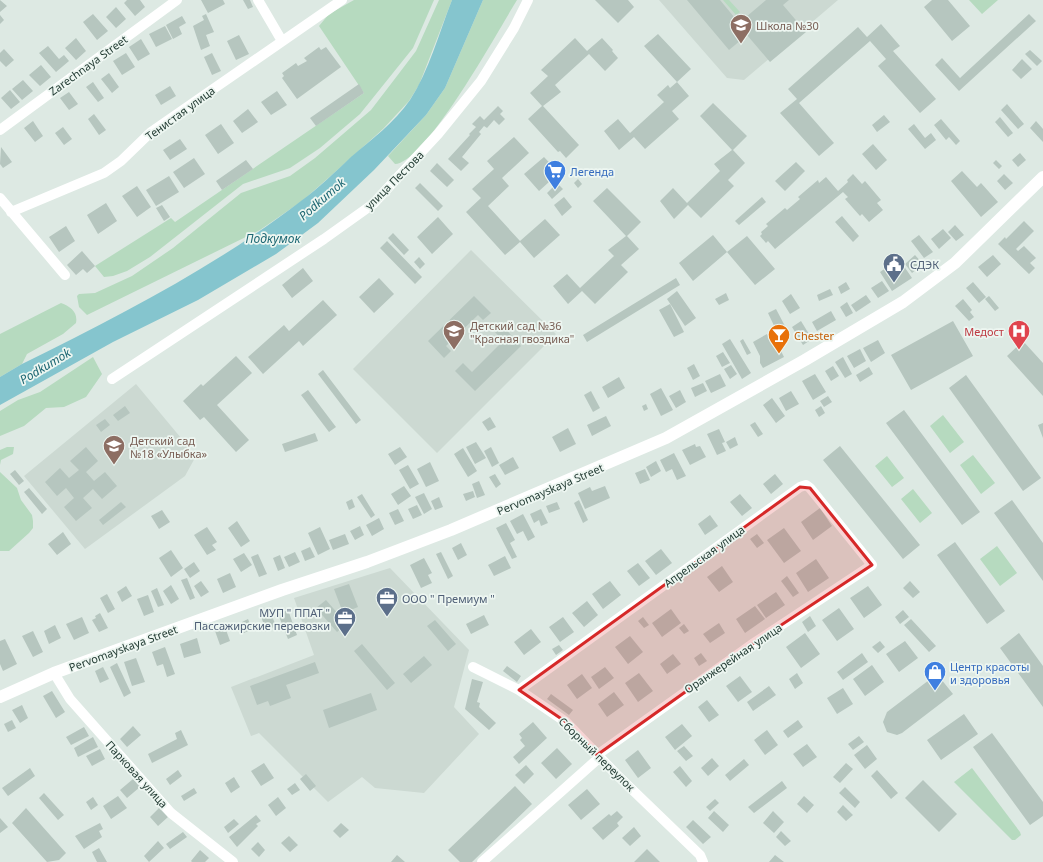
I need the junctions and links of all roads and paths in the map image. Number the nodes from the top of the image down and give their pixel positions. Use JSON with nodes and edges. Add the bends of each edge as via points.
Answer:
{"nodes":[{"id":1,"x":177,"y":0,"type":"edge"},
{"id":2,"x":258,"y":0,"type":"edge"},
{"id":3,"x":342,"y":0,"type":"edge"},
{"id":4,"x":528,"y":0,"type":"edge"},
{"id":5,"x":282,"y":41,"type":"junction"},
{"id":6,"x":0,"y":130,"type":"edge"},
{"id":7,"x":1043,"y":177,"type":"edge"},
{"id":8,"x":0,"y":198,"type":"edge"},
{"id":9,"x":11,"y":212,"type":"junction"},
{"id":10,"x":65,"y":275,"type":"dead end"},
{"id":11,"x":112,"y":379,"type":"dead end"},
{"id":12,"x":872,"y":565,"type":"joint"},
{"id":13,"x":473,"y":668,"type":"dead end"},
{"id":14,"x":54,"y":673,"type":"junction"},
{"id":15,"x":519,"y":690,"type":"junction"},
{"id":16,"x":0,"y":698,"type":"edge"},
{"id":17,"x":598,"y":756,"type":"junction"},
{"id":18,"x":233,"y":862,"type":"edge"},
{"id":19,"x":482,"y":862,"type":"edge"},
{"id":20,"x":703,"y":862,"type":"edge"}],
"edges":[{"from":1,"to":6,"type":"street","name":"Zarechnaya Street"},
{"from":2,"to":5,"type":"street"},
{"from":3,"to":5,"type":"street","name":"Тенистая улица"},
{"from":4,"to":11,"type":"street","name":"улица Пестова","via":[[481,81],[438,134],[373,204]]},
{"from":5,"to":9,"type":"street","name":"Тенистая улица","via":[[151,132],[121,161],[104,173]]},
{"from":7,"to":14,"type":"street","name":"Pervomayskaya Street","via":[[972,247],[928,285],[805,360],[666,438],[437,536]]},
{"from":8,"to":9,"type":"street"},
{"from":9,"to":10,"type":"street"},
{"from":12,"to":15,"type":"street","name":"Апрельская улица","via":[[810,488],[806,485],[800,487]]},
{"from":12,"to":17,"type":"street","name":"Оранжерейная улица","via":[[751,645]]},
{"from":13,"to":15,"type":"street","name":"Сборный переулок"},
{"from":14,"to":16,"type":"street","name":"Pervomayskaya Street"},
{"from":14,"to":18,"type":"street","name":"Парковая улица","via":[[70,698],[171,813]]},
{"from":15,"to":17,"type":"street","name":"Сборный переулок","via":[[566,722]]},
{"from":17,"to":19,"type":"street","name":"Оранжерейная улица"},
{"from":17,"to":20,"type":"street","name":"Сборный переулок","via":[[700,855]]}]}
